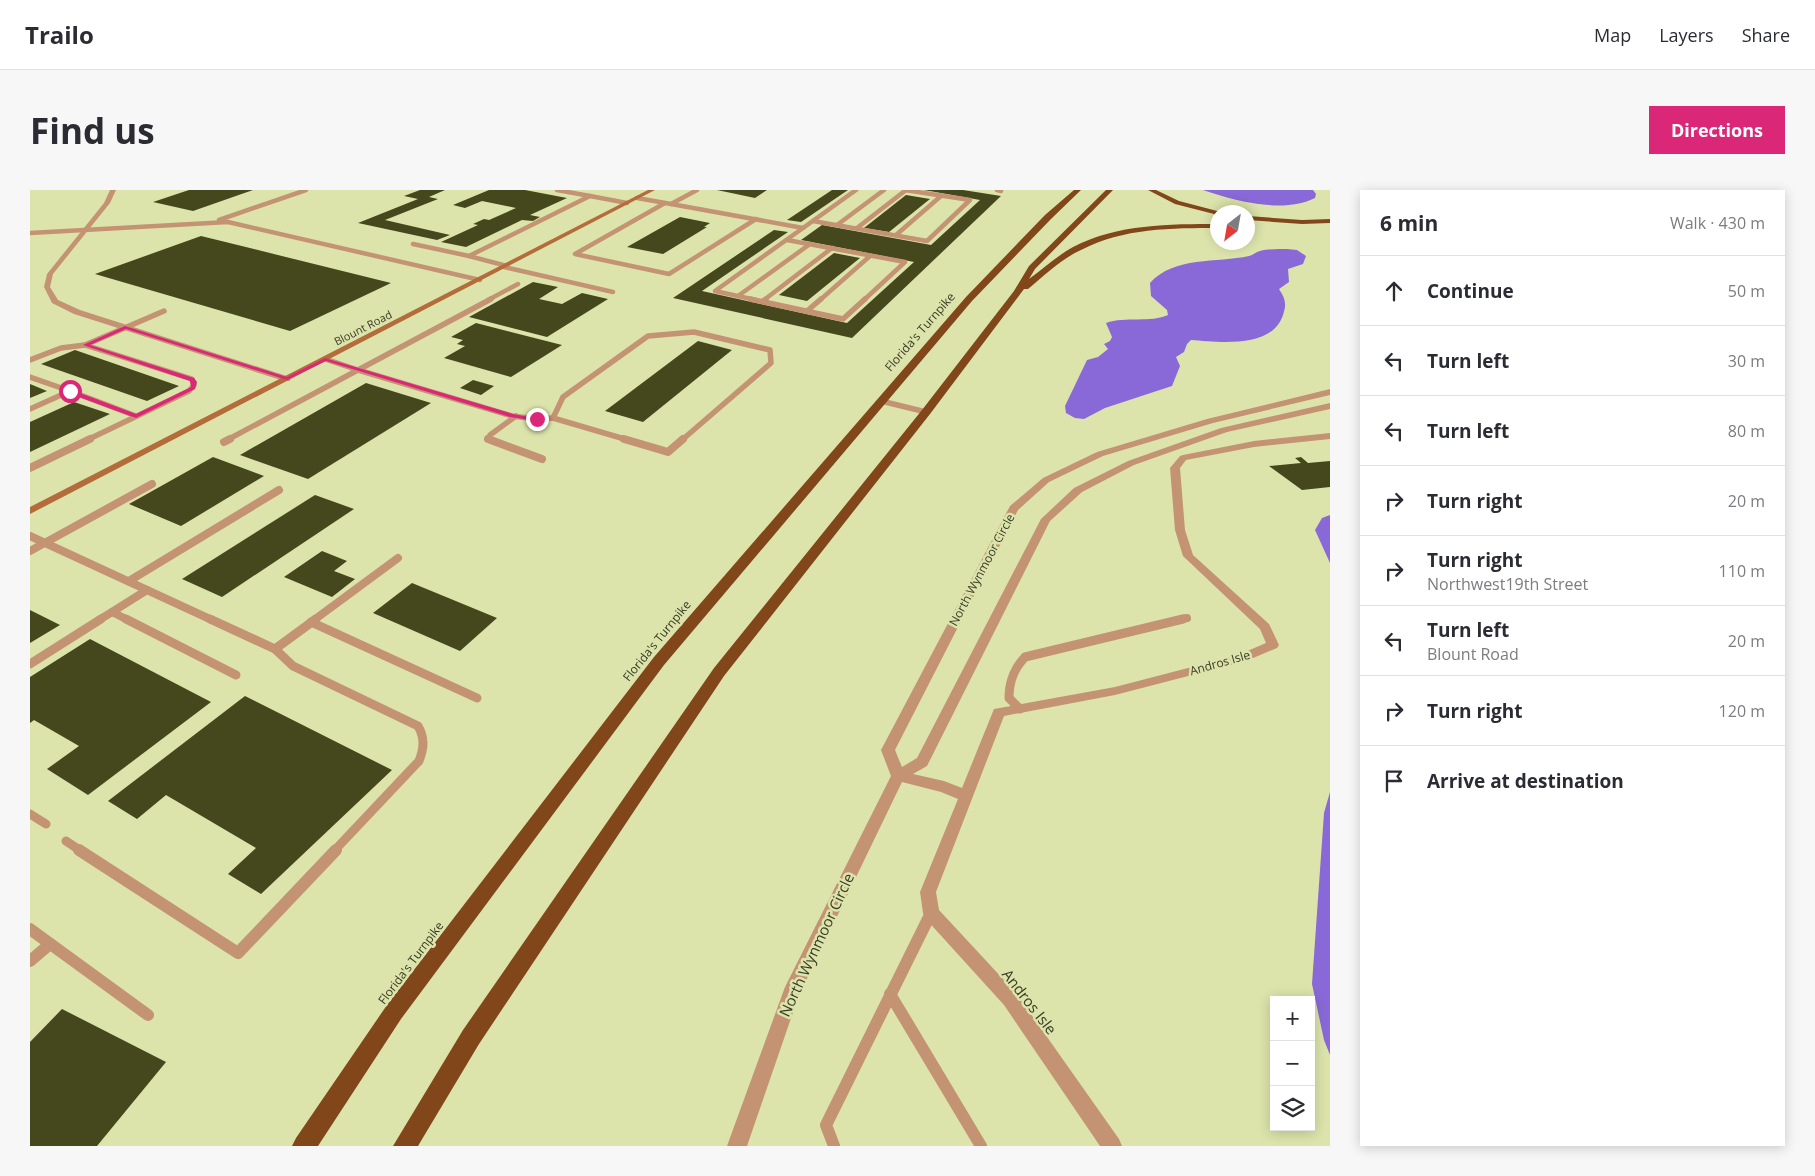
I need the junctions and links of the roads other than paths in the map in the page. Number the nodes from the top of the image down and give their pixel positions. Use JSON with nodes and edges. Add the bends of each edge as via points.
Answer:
{"nodes":[{"id":1,"x":113,"y":190,"type":"edge"},
{"id":2,"x":306,"y":190,"type":"edge"},
{"id":3,"x":557,"y":190,"type":"edge"},
{"id":4,"x":652,"y":190,"type":"edge"},
{"id":5,"x":697,"y":190,"type":"edge"},
{"id":6,"x":856,"y":190,"type":"edge"},
{"id":7,"x":884,"y":190,"type":"edge"},
{"id":8,"x":905,"y":190,"type":"edge"},
{"id":9,"x":997,"y":190,"type":"edge"},
{"id":10,"x":1078,"y":190,"type":"edge"},
{"id":11,"x":1110,"y":190,"type":"edge"},
{"id":12,"x":1151,"y":190,"type":"edge"},
{"id":13,"x":1001,"y":191,"type":"edge"},
{"id":14,"x":590,"y":196,"type":"junction"},
{"id":15,"x":941,"y":196,"type":"junction"},
{"id":16,"x":1059,"y":197,"type":"dead end"},
{"id":17,"x":637,"y":198,"type":"junction"},
{"id":18,"x":626,"y":203,"type":"junction"},
{"id":19,"x":665,"y":203,"type":"junction"},
{"id":20,"x":671,"y":204,"type":"junction"},
{"id":21,"x":1210,"y":211,"type":"edge"},
{"id":22,"x":551,"y":215,"type":"junction"},
{"id":23,"x":1048,"y":216,"type":"junction"},
{"id":24,"x":538,"y":217,"type":"dead end"},
{"id":25,"x":756,"y":219,"type":"junction"},
{"id":26,"x":1255,"y":219,"type":"edge"},
{"id":27,"x":1330,"y":220,"type":"edge"},
{"id":28,"x":813,"y":221,"type":"junction"},
{"id":29,"x":212,"y":223,"type":"junction"},
{"id":30,"x":837,"y":225,"type":"junction"},
{"id":31,"x":1210,"y":226,"type":"edge"},
{"id":32,"x":1255,"y":226,"type":"edge"},
{"id":33,"x":1330,"y":226,"type":"edge"},
{"id":34,"x":803,"y":228,"type":"junction"},
{"id":35,"x":857,"y":228,"type":"junction"},
{"id":36,"x":87,"y":230,"type":"junction"},
{"id":37,"x":30,"y":233,"type":"edge"},
{"id":38,"x":896,"y":235,"type":"junction"},
{"id":39,"x":787,"y":240,"type":"junction"},
{"id":40,"x":413,"y":244,"type":"dead end"},
{"id":41,"x":810,"y":244,"type":"junction"},
{"id":42,"x":832,"y":248,"type":"junction"},
{"id":43,"x":469,"y":256,"type":"junction"},
{"id":44,"x":870,"y":256,"type":"junction"},
{"id":45,"x":505,"y":267,"type":"junction"},
{"id":46,"x":480,"y":280,"type":"junction"},
{"id":47,"x":518,"y":284,"type":"dead end"},
{"id":48,"x":614,"y":292,"type":"dead end"},
{"id":49,"x":1018,"y":292,"type":"junction"},
{"id":50,"x":738,"y":296,"type":"junction"},
{"id":51,"x":763,"y":301,"type":"junction"},
{"id":52,"x":164,"y":311,"type":"dead end"},
{"id":53,"x":807,"y":311,"type":"junction"},
{"id":54,"x":125,"y":327,"type":"junction"},
{"id":55,"x":85,"y":345,"type":"junction"},
{"id":56,"x":30,"y":360,"type":"edge"},
{"id":57,"x":325,"y":360,"type":"junction"},
{"id":58,"x":358,"y":370,"type":"junction"},
{"id":59,"x":30,"y":377,"type":"edge"},
{"id":60,"x":287,"y":379,"type":"junction"},
{"id":61,"x":70,"y":391,"type":"junction"},
{"id":62,"x":1330,"y":392,"type":"edge"},
{"id":63,"x":881,"y":401,"type":"junction"},
{"id":64,"x":1330,"y":406,"type":"edge"},
{"id":65,"x":30,"y":409,"type":"edge"},
{"id":66,"x":926,"y":412,"type":"junction"},
{"id":67,"x":136,"y":416,"type":"junction"},
{"id":68,"x":516,"y":416,"type":"junction"},
{"id":69,"x":553,"y":418,"type":"junction"},
{"id":70,"x":1210,"y":421,"type":"junction"},
{"id":71,"x":1224,"y":430,"type":"junction"},
{"id":72,"x":1330,"y":436,"type":"edge"},
{"id":73,"x":224,"y":442,"type":"dead end"},
{"id":74,"x":1246,"y":445,"type":"junction"},
{"id":75,"x":542,"y":459,"type":"dead end"},
{"id":76,"x":30,"y":468,"type":"edge"},
{"id":77,"x":152,"y":484,"type":"dead end"},
{"id":78,"x":279,"y":490,"type":"dead end"},
{"id":79,"x":30,"y":511,"type":"edge"},
{"id":80,"x":30,"y":536,"type":"edge"},
{"id":81,"x":45,"y":543,"type":"junction"},
{"id":82,"x":30,"y":551,"type":"edge"},
{"id":83,"x":398,"y":558,"type":"dead end"},
{"id":84,"x":129,"y":582,"type":"junction"},
{"id":85,"x":148,"y":590,"type":"junction"},
{"id":86,"x":112,"y":612,"type":"junction"},
{"id":87,"x":1187,"y":618,"type":"dead end"},
{"id":88,"x":311,"y":622,"type":"junction"},
{"id":89,"x":275,"y":649,"type":"junction"},
{"id":90,"x":30,"y":664,"type":"edge"},
{"id":91,"x":236,"y":675,"type":"dead end"},
{"id":92,"x":477,"y":698,"type":"dead end"},
{"id":93,"x":1020,"y":708,"type":"junction"},
{"id":94,"x":898,"y":776,"type":"junction"},
{"id":95,"x":966,"y":796,"type":"junction"},
{"id":96,"x":30,"y":814,"type":"edge"},
{"id":97,"x":46,"y":824,"type":"dead end"},
{"id":98,"x":66,"y":841,"type":"dead end"},
{"id":99,"x":931,"y":913,"type":"junction"},
{"id":100,"x":30,"y":929,"type":"edge"},
{"id":101,"x":50,"y":944,"type":"junction"},
{"id":102,"x":30,"y":961,"type":"edge"},
{"id":103,"x":890,"y":994,"type":"junction"},
{"id":104,"x":148,"y":1015,"type":"dead end"},
{"id":105,"x":304,"y":1146,"type":"edge"},
{"id":106,"x":405,"y":1146,"type":"edge"},
{"id":107,"x":737,"y":1146,"type":"edge"},
{"id":108,"x":834,"y":1146,"type":"edge"},
{"id":109,"x":981,"y":1146,"type":"edge"},
{"id":110,"x":1112,"y":1146,"type":"edge"}],
"edges":[{"from":1,"to":36,"type":"street"},
{"from":2,"to":29,"type":"lane"},
{"from":3,"to":14,"type":"lane"},
{"from":4,"to":17,"type":"street","name":"Blount Road"},
{"from":5,"to":20,"type":"lane"},
{"from":6,"to":28,"type":"lane"},
{"from":7,"to":30,"type":"lane"},
{"from":8,"to":15,"type":"lane"},
{"from":8,"to":35,"type":"lane"},
{"from":9,"to":13,"type":"lane"},
{"from":10,"to":23,"type":"highway","name":"Florida's Turnpike"},
{"from":11,"to":49,"type":"highway","via":[[1032,268]]},
{"from":12,"to":21,"type":"highway","via":[[1177,203]]},
{"from":14,"to":18,"type":"lane"},
{"from":14,"to":22,"type":"lane"},
{"from":15,"to":38,"type":"lane"},
{"from":15,"to":38,"type":"lane","via":[[970,200],[926,240]]},
{"from":16,"to":23,"type":"highway"},
{"from":17,"to":18,"type":"street","name":"Blount Road"},
{"from":17,"to":19,"type":"lane"},
{"from":18,"to":45,"type":"street","name":"Blount Road"},
{"from":19,"to":20,"type":"lane"},
{"from":19,"to":25,"type":"lane","via":[[575,254],[669,274]]},
{"from":20,"to":25,"type":"lane"},
{"from":22,"to":24,"type":"lane"},
{"from":22,"to":43,"type":"lane"},
{"from":23,"to":63,"type":"highway","name":"Florida's Turnpike"},
{"from":25,"to":34,"type":"lane"},
{"from":26,"to":27,"type":"highway","via":[[1302,222]]},
{"from":28,"to":30,"type":"lane"},
{"from":28,"to":34,"type":"lane"},
{"from":29,"to":36,"type":"lane"},
{"from":29,"to":46,"type":"lane","via":[[228,222]]},
{"from":30,"to":35,"type":"lane"},
{"from":31,"to":49,"type":"highway","via":[[1159,229],[1107,237],[1078,248]]},
{"from":32,"to":33,"type":"highway"},
{"from":34,"to":39,"type":"lane"},
{"from":35,"to":38,"type":"lane"},
{"from":36,"to":37,"type":"lane"},
{"from":36,"to":54,"type":"street","via":[[50,274],[47,282],[49,294],[69,309]]},
{"from":39,"to":41,"type":"lane"},
{"from":39,"to":50,"type":"lane","via":[[715,291]]},
{"from":40,"to":43,"type":"lane"},
{"from":41,"to":42,"type":"lane"},
{"from":41,"to":50,"type":"lane"},
{"from":42,"to":44,"type":"lane"},
{"from":42,"to":51,"type":"lane"},
{"from":43,"to":45,"type":"lane"},
{"from":44,"to":53,"type":"lane"},
{"from":44,"to":53,"type":"lane","via":[[905,262],[843,319]]},
{"from":45,"to":46,"type":"street","name":"Blount Road"},
{"from":45,"to":48,"type":"lane"},
{"from":46,"to":57,"type":"street","name":"Blount Road"},
{"from":47,"to":58,"type":"lane"},
{"from":49,"to":66,"type":"highway"},
{"from":50,"to":51,"type":"lane"},
{"from":51,"to":53,"type":"lane"},
{"from":52,"to":54,"type":"lane"},
{"from":54,"to":55,"type":"lane"},
{"from":54,"to":60,"type":"street"},
{"from":55,"to":56,"type":"lane","via":[[61,348]]},
{"from":55,"to":67,"type":"lane","via":[[194,382],[194,388],[189,391]]},
{"from":57,"to":58,"type":"lane"},
{"from":57,"to":60,"type":"street","name":"Blount Road"},
{"from":58,"to":68,"type":"lane"},
{"from":58,"to":73,"type":"lane"},
{"from":59,"to":61,"type":"lane"},
{"from":60,"to":79,"type":"street","name":"Blount Road"},
{"from":61,"to":65,"type":"lane"},
{"from":61,"to":67,"type":"lane"},
{"from":62,"to":70,"type":"street","name":"North Wynmoor Circle"},
{"from":63,"to":66,"type":"lane"},
{"from":63,"to":105,"type":"highway","name":"Florida's Turnpike","via":[[659,662],[394,1012]]},
{"from":64,"to":71,"type":"street"},
{"from":66,"to":106,"type":"highway","via":[[719,672],[471,1037]]},
{"from":67,"to":76,"type":"lane"},
{"from":68,"to":69,"type":"lane"},
{"from":68,"to":75,"type":"lane","via":[[488,440]]},
{"from":69,"to":69,"type":"lane","via":[[668,452],[771,363],[770,350],[694,332],[648,336],[563,397]]},
{"from":70,"to":71,"type":"street"},
{"from":70,"to":94,"type":"street","name":"North Wynmoor Circle","via":[[1100,454],[1046,480],[1014,508],[888,750]]},
{"from":71,"to":74,"type":"street"},
{"from":71,"to":94,"type":"street","via":[[1113,472],[1078,490],[1046,519],[922,762]]},
{"from":72,"to":74,"type":"street","name":"Andros Isle"},
{"from":74,"to":93,"type":"street","name":"Andros Isle","via":[[1183,458],[1175,468],[1180,530],[1188,556],[1265,627],[1273,645],[1242,658],[1115,692]]},
{"from":77,"to":81,"type":"lane"},
{"from":78,"to":84,"type":"lane"},
{"from":80,"to":81,"type":"lane"},
{"from":81,"to":82,"type":"lane"},
{"from":81,"to":84,"type":"lane"},
{"from":83,"to":88,"type":"lane"},
{"from":84,"to":85,"type":"lane"},
{"from":85,"to":86,"type":"lane"},
{"from":85,"to":89,"type":"lane"},
{"from":86,"to":90,"type":"lane"},
{"from":86,"to":91,"type":"lane"},
{"from":87,"to":93,"type":"lane","via":[[1025,657],[1011,674],[1009,686],[1009,698]]},
{"from":88,"to":89,"type":"lane"},
{"from":88,"to":92,"type":"lane"},
{"from":89,"to":98,"type":"lane","via":[[293,666],[418,726],[425,744],[419,761],[238,953]]},
{"from":93,"to":95,"type":"street","name":"Andros Isle","via":[[999,712]]},
{"from":94,"to":95,"type":"street"},
{"from":94,"to":107,"type":"street","name":"North Wynmoor Circle","via":[[792,993]]},
{"from":95,"to":99,"type":"street","name":"Andros Isle","via":[[928,892]]},
{"from":96,"to":97,"type":"lane"},
{"from":99,"to":103,"type":"lane"},
{"from":99,"to":110,"type":"street","name":"Andros Isle","via":[[1010,999]]},
{"from":100,"to":101,"type":"lane"},
{"from":101,"to":102,"type":"lane"},
{"from":101,"to":104,"type":"lane"},
{"from":103,"to":108,"type":"lane","via":[[826,1125]]},
{"from":103,"to":109,"type":"lane"}]}
